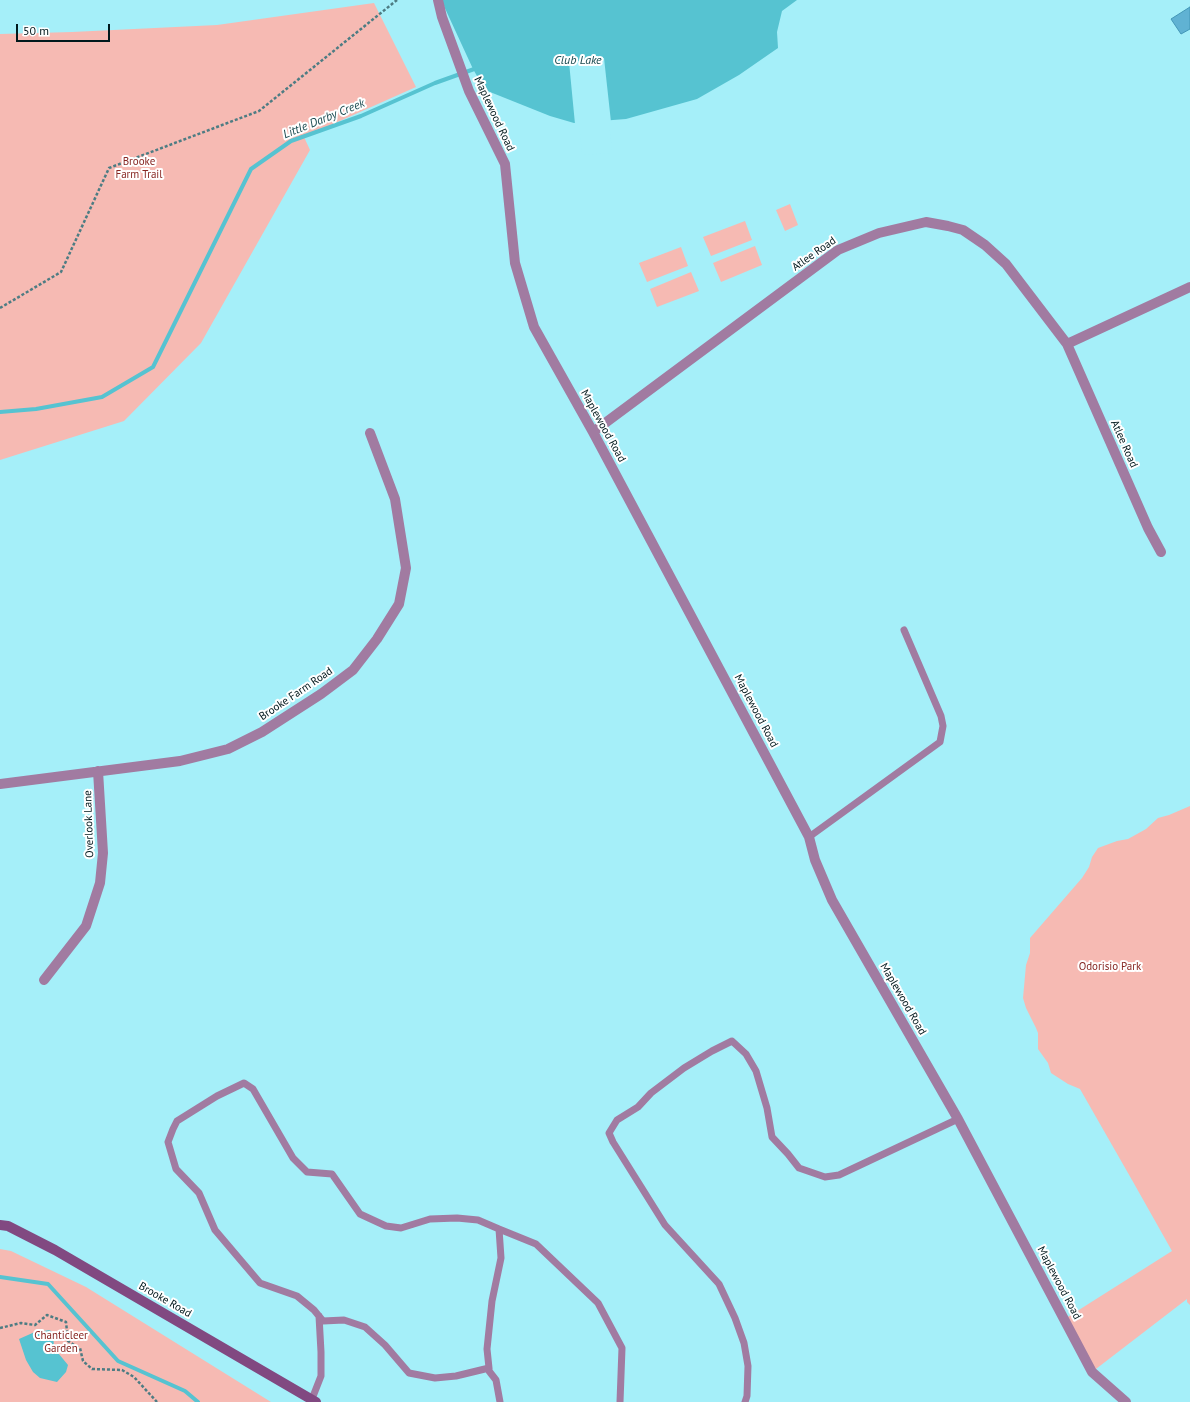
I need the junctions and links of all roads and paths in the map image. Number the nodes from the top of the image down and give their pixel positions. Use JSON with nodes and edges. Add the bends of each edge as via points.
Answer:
{"nodes":[{"id":1,"x":397,"y":0,"type":"edge"},
{"id":2,"x":438,"y":0,"type":"edge"},
{"id":3,"x":1190,"y":287,"type":"edge"},
{"id":4,"x":0,"y":308,"type":"edge"},
{"id":5,"x":1067,"y":344,"type":"junction"},
{"id":6,"x":593,"y":432,"type":"junction"},
{"id":7,"x":370,"y":433,"type":"dead end"},
{"id":8,"x":1161,"y":552,"type":"dead end"},
{"id":9,"x":904,"y":630,"type":"dead end"},
{"id":10,"x":98,"y":771,"type":"junction"},
{"id":11,"x":0,"y":784,"type":"edge"},
{"id":12,"x":809,"y":837,"type":"junction"},
{"id":13,"x":44,"y":980,"type":"dead end"},
{"id":14,"x":958,"y":1119,"type":"junction"},
{"id":15,"x":0,"y":1224,"type":"edge"},
{"id":16,"x":500,"y":1229,"type":"junction"},
{"id":17,"x":319,"y":1316,"type":"junction"},
{"id":18,"x":0,"y":1328,"type":"edge"},
{"id":19,"x":489,"y":1368,"type":"junction"},
{"id":20,"x":314,"y":1401,"type":"edge"},
{"id":21,"x":157,"y":1402,"type":"edge"},
{"id":22,"x":500,"y":1402,"type":"edge"},
{"id":23,"x":620,"y":1402,"type":"edge"},
{"id":24,"x":744,"y":1402,"type":"edge"},
{"id":25,"x":1126,"y":1402,"type":"edge"}],
"edges":[{"from":1,"to":4,"type":"path","via":[[259,111],[109,168],[61,272]]},
{"from":2,"to":6,"type":"street","name":"Maplewood Road","via":[[469,91],[505,164],[515,263],[534,327]]},
{"from":3,"to":5,"type":"street"},
{"from":5,"to":6,"type":"street","name":"Atlee Road","via":[[1006,264],[985,245],[963,230],[926,222],[879,233],[838,250]]},
{"from":5,"to":8,"type":"street","name":"Atlee Road"},
{"from":6,"to":12,"type":"street","name":"Maplewood Road"},
{"from":7,"to":10,"type":"street","name":"Brooke Farm Road","via":[[395,499],[406,568],[400,604],[353,670],[262,732],[228,749],[180,761]]},
{"from":9,"to":12,"type":"lane","via":[[941,716],[943,726],[940,742]]},
{"from":10,"to":11,"type":"street","name":"Brooke Farm Road"},
{"from":10,"to":13,"type":"street","name":"Overlook Lane","via":[[103,853],[100,883],[86,926]]},
{"from":12,"to":14,"type":"street","name":"Maplewood Road","via":[[815,860],[832,900]]},
{"from":14,"to":24,"type":"lane","via":[[839,1175],[825,1177],[799,1168],[772,1137],[756,1071],[746,1054],[732,1041],[684,1068],[651,1093],[638,1107],[617,1120],[610,1133],[613,1142],[665,1225],[720,1284],[744,1343],[748,1366],[747,1396]]},
{"from":14,"to":25,"type":"street","name":"Maplewood Road","via":[[1092,1372]]},
{"from":15,"to":20,"type":"main road","name":"Brooke Road","via":[[55,1250]]},
{"from":16,"to":17,"type":"lane","via":[[478,1220],[456,1218],[430,1219],[401,1228],[386,1226],[360,1214],[332,1174],[307,1172],[293,1158],[253,1089],[244,1083],[217,1096],[177,1121],[168,1142],[176,1169],[199,1193],[216,1230],[260,1283],[297,1296]]},
{"from":16,"to":19,"type":"lane","via":[[501,1258],[492,1301],[487,1349]]},
{"from":16,"to":23,"type":"lane","via":[[536,1244],[598,1303],[622,1348]]},
{"from":17,"to":19,"type":"lane","via":[[323,1321],[344,1320],[365,1328],[385,1345],[409,1373],[435,1378]]},
{"from":17,"to":20,"type":"lane","via":[[321,1376]]},
{"from":18,"to":21,"type":"path","via":[[21,1322],[35,1325],[47,1315],[66,1322],[68,1341],[80,1348],[83,1361],[92,1369],[122,1370],[134,1377]]},
{"from":19,"to":22,"type":"lane","via":[[496,1380]]}]}
